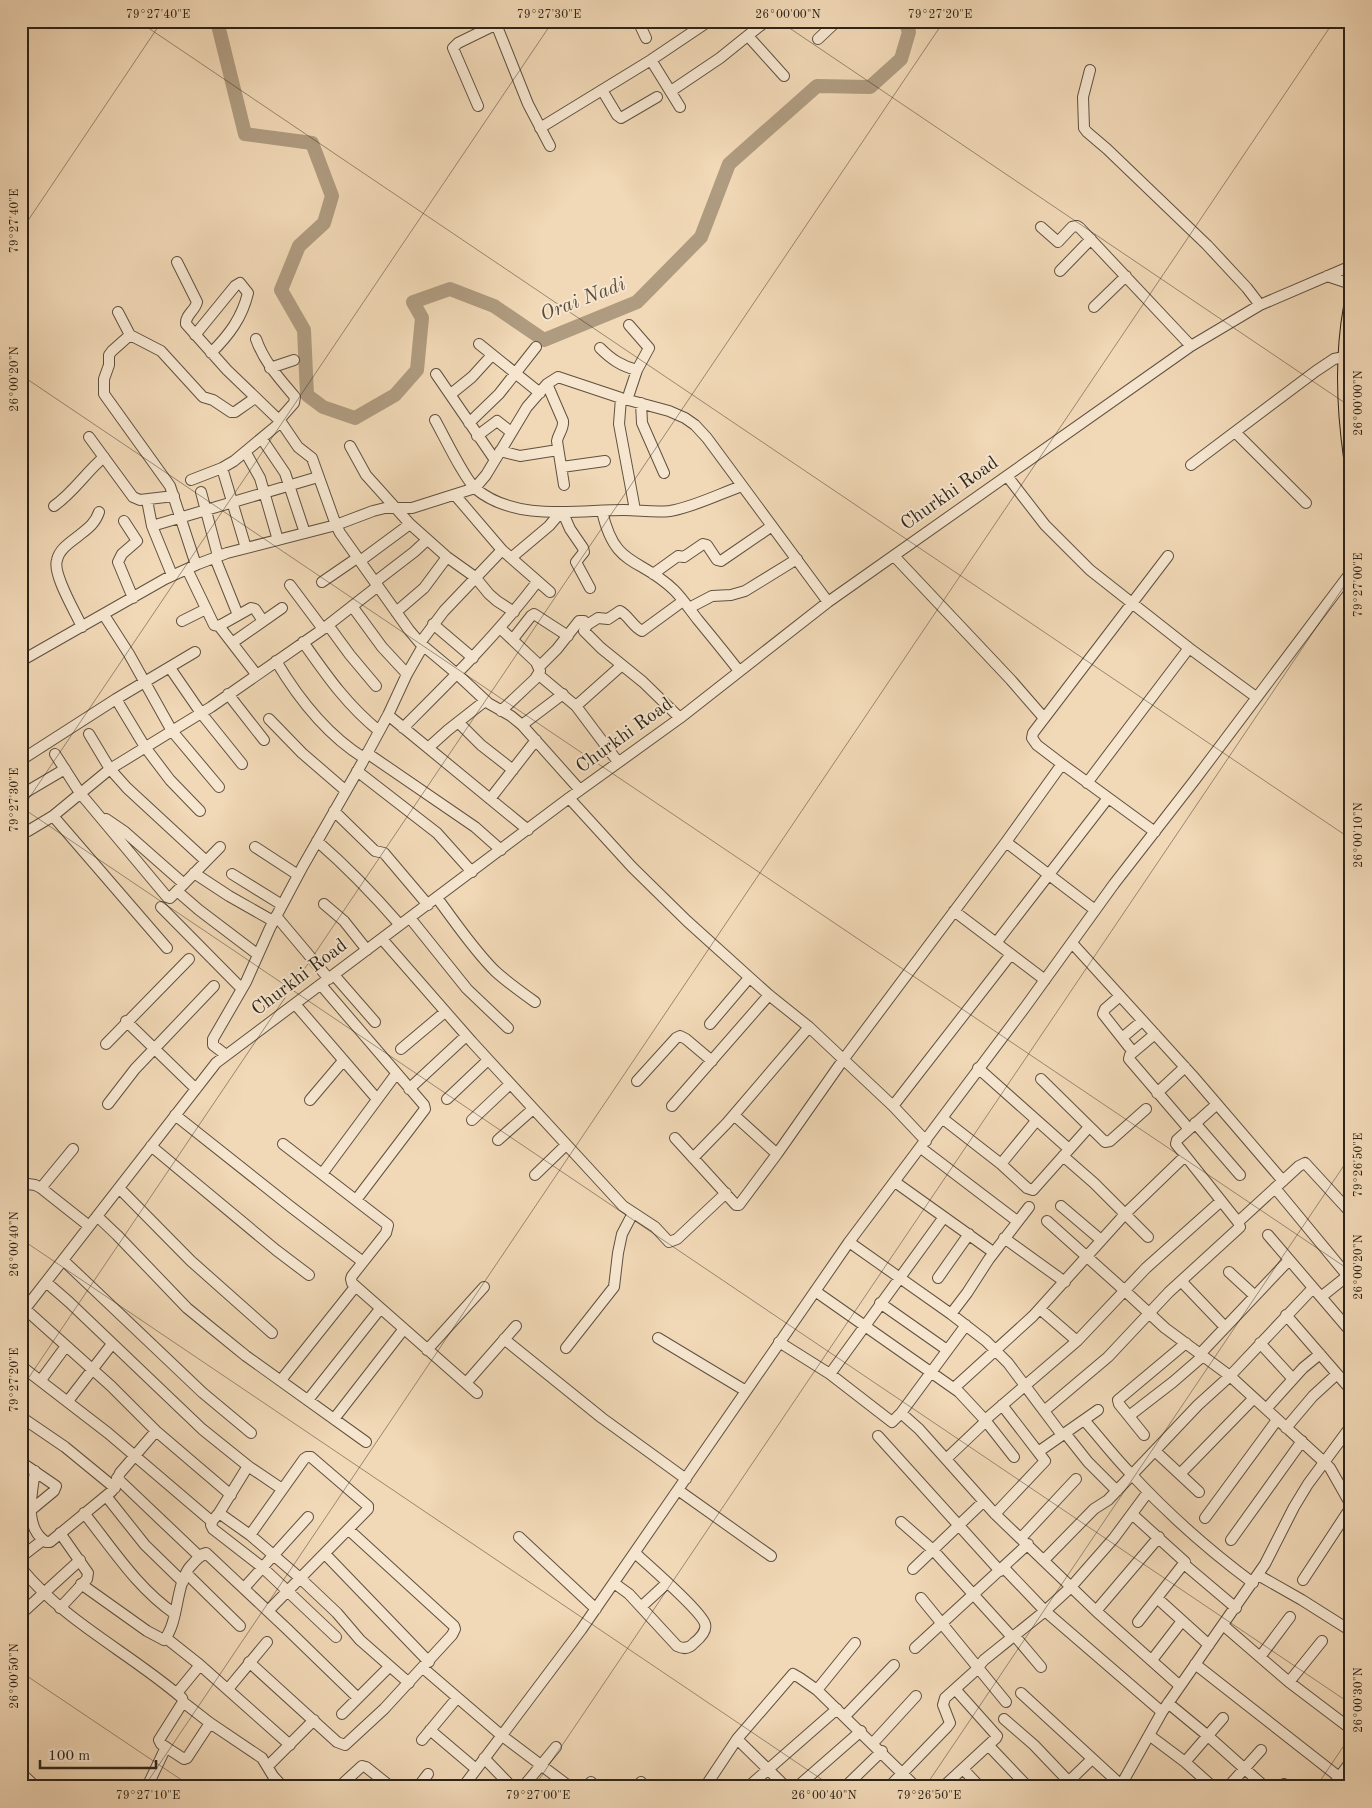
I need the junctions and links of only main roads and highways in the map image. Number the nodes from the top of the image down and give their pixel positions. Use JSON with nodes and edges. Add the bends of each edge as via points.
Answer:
{"nodes":[{"id":1,"x":1351,"y":307,"type":"edge"},
{"id":2,"x":1351,"y":457,"type":"edge"}],
"edges":[{"from":1,"to":2,"type":"main road","via":[[1344,357]]}]}
